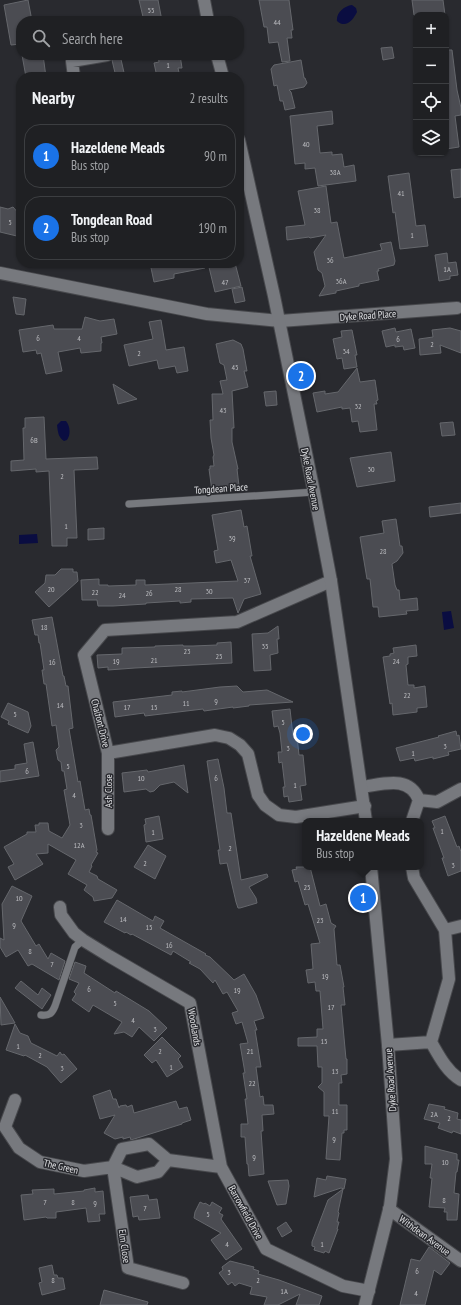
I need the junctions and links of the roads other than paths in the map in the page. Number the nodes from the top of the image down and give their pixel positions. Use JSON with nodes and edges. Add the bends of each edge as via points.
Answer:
{"nodes":[{"id":1,"x":204,"y":0,"type":"edge"},
{"id":2,"x":207,"y":16,"type":"edge"},
{"id":3,"x":78,"y":60,"type":"edge"},
{"id":4,"x":218,"y":60,"type":"edge"},
{"id":5,"x":73,"y":72,"type":"edge"},
{"id":6,"x":222,"y":72,"type":"edge"},
{"id":7,"x":244,"y":162,"type":"edge"},
{"id":8,"x":0,"y":273,"type":"edge"},
{"id":9,"x":460,"y":308,"type":"edge"},
{"id":10,"x":280,"y":321,"type":"junction"},
{"id":11,"x":314,"y":492,"type":"junction"},
{"id":12,"x":129,"y":504,"type":"dead end"},
{"id":13,"x":330,"y":581,"type":"junction"},
{"id":14,"x":108,"y":753,"type":"junction"},
{"id":15,"x":362,"y":787,"type":"junction"},
{"id":16,"x":461,"y":789,"type":"edge"},
{"id":17,"x":419,"y":800,"type":"junction"},
{"id":18,"x":365,"y":806,"type":"junction"},
{"id":19,"x":366,"y":818,"type":"edge"},
{"id":20,"x":413,"y":818,"type":"edge"},
{"id":21,"x":108,"y":829,"type":"dead end"},
{"id":22,"x":371,"y":870,"type":"edge"},
{"id":23,"x":413,"y":870,"type":"edge"},
{"id":24,"x":60,"y":908,"type":"dead end"},
{"id":25,"x":461,"y":926,"type":"edge"},
{"id":26,"x":445,"y":930,"type":"junction"},
{"id":27,"x":83,"y":940,"type":"junction"},
{"id":28,"x":41,"y":1015,"type":"dead end"},
{"id":29,"x":431,"y":1042,"type":"junction"},
{"id":30,"x":388,"y":1045,"type":"junction"},
{"id":31,"x":461,"y":1080,"type":"edge"},
{"id":32,"x":15,"y":1100,"type":"dead end"},
{"id":33,"x":168,"y":1160,"type":"junction"},
{"id":34,"x":113,"y":1167,"type":"junction"},
{"id":35,"x":221,"y":1167,"type":"junction"},
{"id":36,"x":389,"y":1209,"type":"junction"},
{"id":37,"x":461,"y":1261,"type":"edge"},
{"id":38,"x":183,"y":1283,"type":"dead end"},
{"id":39,"x":369,"y":1291,"type":"junction"},
{"id":40,"x":365,"y":1305,"type":"edge"}],
"edges":[{"from":1,"to":2,"type":"street"},
{"from":3,"to":5,"type":"street","via":[[72,61]]},
{"from":4,"to":6,"type":"street"},
{"from":7,"to":10,"type":"street","name":"Dyke Road Avenue"},
{"from":8,"to":10,"type":"street","name":"Dyke Road Place","via":[[207,314]]},
{"from":9,"to":10,"type":"street","name":"Dyke Road Place"},
{"from":10,"to":11,"type":"street","name":"Dyke Road Avenue"},
{"from":11,"to":12,"type":"lane","name":"Tongdean Place"},
{"from":11,"to":13,"type":"street","name":"Dyke Road Avenue"},
{"from":13,"to":14,"type":"street","name":"Chalfont Drive","via":[[237,622],[105,630],[84,655]]},
{"from":13,"to":15,"type":"street","name":"Dyke Road Avenue"},
{"from":14,"to":18,"type":"street","name":"Chalfont Drive","via":[[215,735],[229,738],[248,754],[258,795],[265,805],[279,815],[296,817]]},
{"from":14,"to":21,"type":"street","name":"Ash Close"},
{"from":15,"to":17,"type":"street","via":[[402,783],[417,793]]},
{"from":15,"to":18,"type":"street","name":"Dyke Road Avenue"},
{"from":16,"to":17,"type":"street","via":[[437,802]]},
{"from":17,"to":20,"type":"street"},
{"from":18,"to":19,"type":"street","name":"Dyke Road Avenue"},
{"from":22,"to":30,"type":"street","name":"Dyke Road Avenue"},
{"from":23,"to":26,"type":"street","via":[[414,878]]},
{"from":24,"to":27,"type":"street","name":"Woodlands","via":[[61,915],[74,933]]},
{"from":25,"to":26,"type":"street"},
{"from":26,"to":29,"type":"street","via":[[449,979]]},
{"from":27,"to":28,"type":"lane","via":[[75,947],[56,1006],[51,1014]]},
{"from":27,"to":35,"type":"street","name":"Woodlands","via":[[190,1002]]},
{"from":29,"to":30,"type":"street"},
{"from":29,"to":31,"type":"street","via":[[442,1062]]},
{"from":30,"to":36,"type":"street","name":"Dyke Road Avenue","via":[[396,1159]]},
{"from":32,"to":34,"type":"street","name":"The Green","via":[[5,1127],[19,1148],[40,1162],[84,1171]]},
{"from":33,"to":34,"type":"street","via":[[158,1172],[137,1177]]},
{"from":33,"to":34,"type":"street","via":[[149,1144],[122,1149]]},
{"from":33,"to":35,"type":"street"},
{"from":34,"to":38,"type":"street","name":"Elm Close","via":[[128,1268]]},
{"from":35,"to":39,"type":"street","name":"Barrowfield Drive","via":[[266,1249],[343,1286]]},
{"from":36,"to":37,"type":"street","name":"Withdean Avenue"},
{"from":36,"to":39,"type":"street","name":"Dyke Road Avenue"},
{"from":39,"to":40,"type":"street","name":"Dyke Road Avenue"}]}
